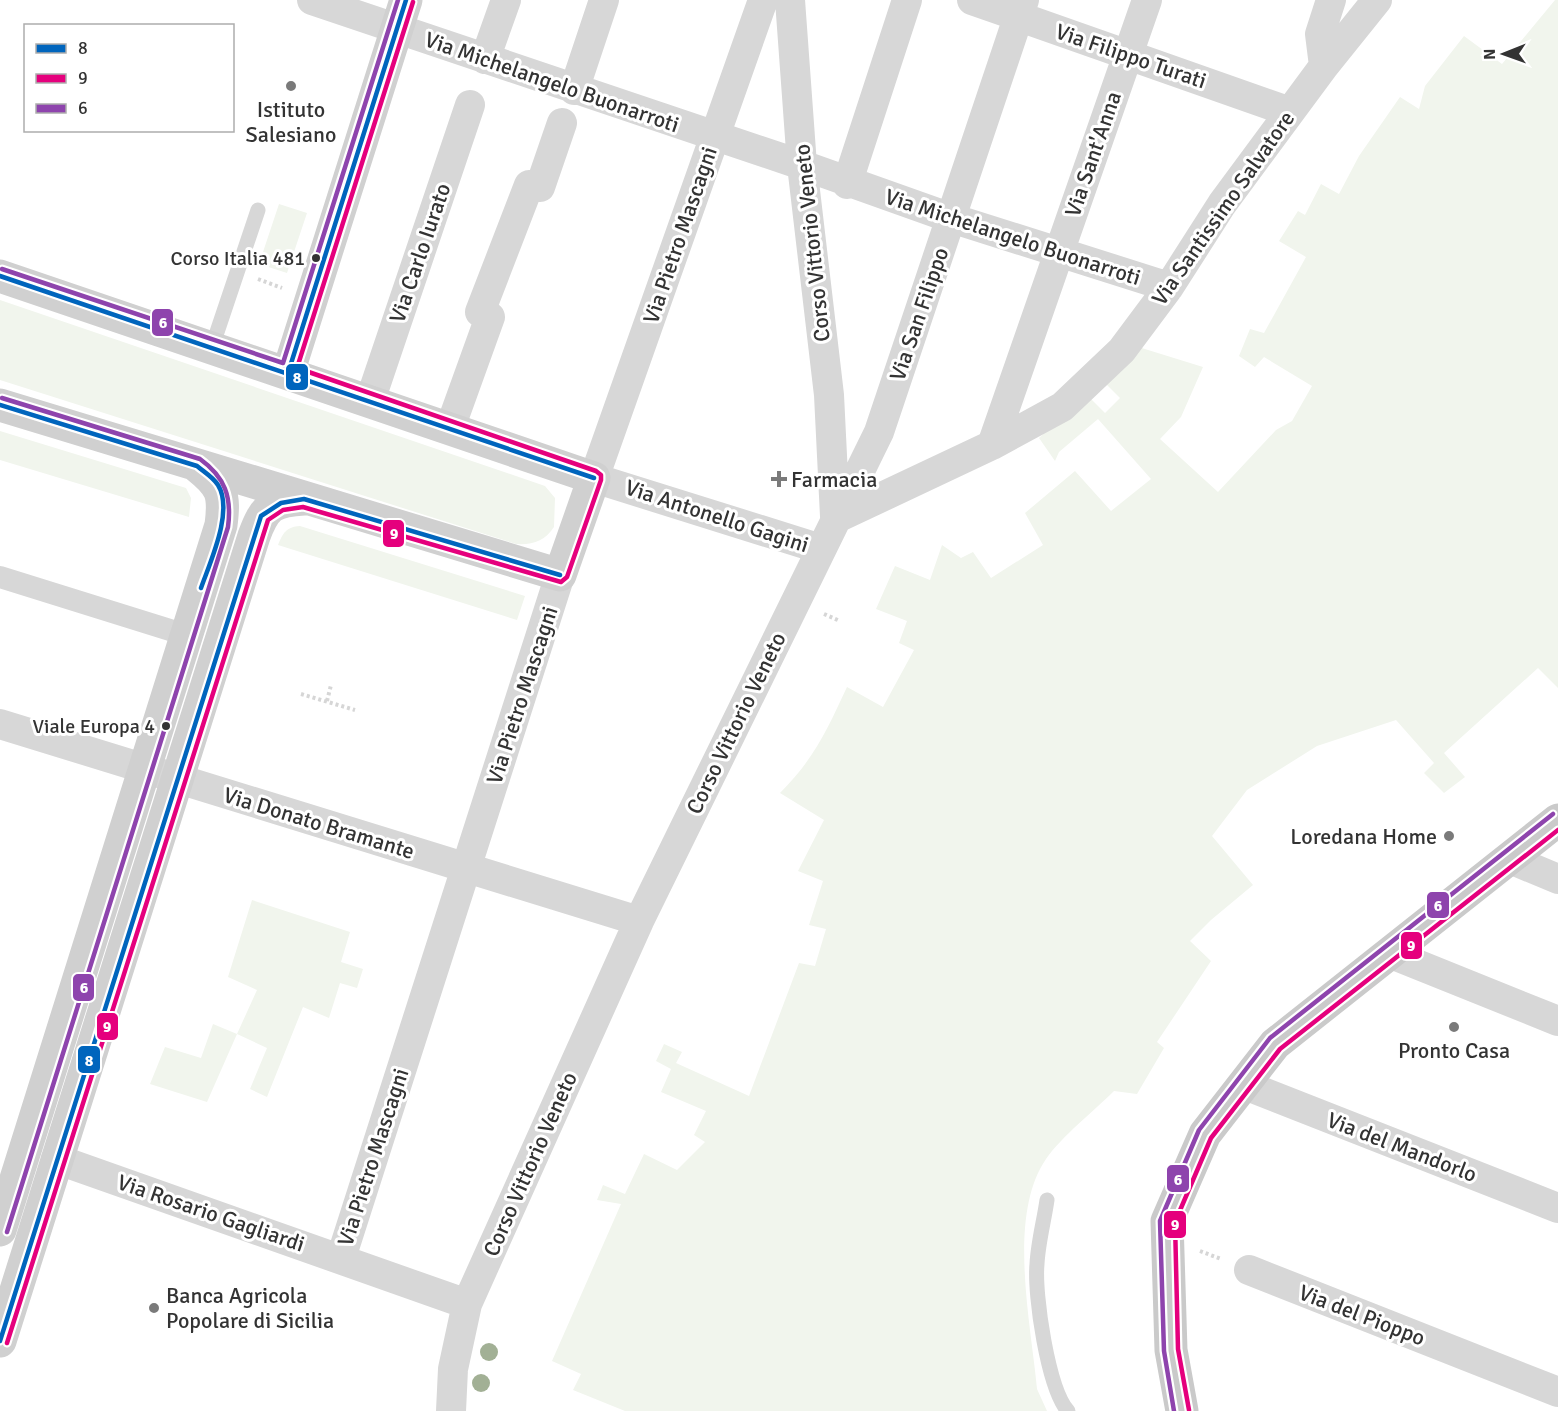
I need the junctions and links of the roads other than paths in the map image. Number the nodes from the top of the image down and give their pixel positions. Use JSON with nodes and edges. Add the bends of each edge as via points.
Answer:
{"nodes":[{"id":1,"x":312,"y":0,"type":"edge"},
{"id":2,"x":506,"y":0,"type":"edge"},
{"id":3,"x":604,"y":0,"type":"edge"},
{"id":4,"x":763,"y":0,"type":"edge"},
{"id":5,"x":790,"y":0,"type":"edge"},
{"id":6,"x":907,"y":0,"type":"edge"},
{"id":7,"x":972,"y":0,"type":"edge"},
{"id":8,"x":1147,"y":0,"type":"edge"},
{"id":9,"x":1331,"y":0,"type":"edge"},
{"id":10,"x":1377,"y":0,"type":"edge"},
{"id":11,"x":1021,"y":8,"type":"edge"},
{"id":12,"x":401,"y":15,"type":"edge"},
{"id":13,"x":1128,"y":55,"type":"junction"},
{"id":14,"x":485,"y":59,"type":"junction"},
{"id":15,"x":1324,"y":66,"type":"junction"},
{"id":16,"x":574,"y":90,"type":"junction"},
{"id":17,"x":470,"y":105,"type":"dead end"},
{"id":18,"x":1290,"y":112,"type":"junction"},
{"id":19,"x":562,"y":123,"type":"dead end"},
{"id":20,"x":714,"y":138,"type":"junction"},
{"id":21,"x":802,"y":165,"type":"junction"},
{"id":22,"x":848,"y":184,"type":"junction"},
{"id":23,"x":258,"y":210,"type":"dead end"},
{"id":24,"x":951,"y":218,"type":"junction"},
{"id":25,"x":1059,"y":252,"type":"junction"},
{"id":26,"x":4,"y":277,"type":"edge"},
{"id":27,"x":1169,"y":287,"type":"junction"},
{"id":28,"x":212,"y":347,"type":"junction"},
{"id":29,"x":288,"y":373,"type":"junction"},
{"id":30,"x":370,"y":401,"type":"junction"},
{"id":31,"x":0,"y":405,"type":"edge"},
{"id":32,"x":450,"y":428,"type":"junction"},
{"id":33,"x":992,"y":445,"type":"junction"},
{"id":34,"x":197,"y":466,"type":"junction"},
{"id":35,"x":594,"y":477,"type":"junction"},
{"id":36,"x":304,"y":499,"type":"junction"},
{"id":37,"x":836,"y":519,"type":"junction"},
{"id":38,"x":821,"y":549,"type":"junction"},
{"id":39,"x":560,"y":575,"type":"junction"},
{"id":40,"x":0,"y":577,"type":"edge"},
{"id":41,"x":186,"y":635,"type":"junction"},
{"id":42,"x":0,"y":724,"type":"edge"},
{"id":43,"x":144,"y":769,"type":"junction"},
{"id":44,"x":177,"y":780,"type":"junction"},
{"id":45,"x":1558,"y":820,"type":"edge"},
{"id":46,"x":1510,"y":859,"type":"junction"},
{"id":47,"x":466,"y":868,"type":"junction"},
{"id":48,"x":1558,"y":879,"type":"edge"},
{"id":49,"x":639,"y":921,"type":"junction"},
{"id":50,"x":1389,"y":953,"type":"junction"},
{"id":51,"x":1558,"y":1021,"type":"edge"},
{"id":52,"x":1245,"y":1085,"type":"junction"},
{"id":53,"x":56,"y":1159,"type":"junction"},
{"id":54,"x":1047,"y":1200,"type":"dead end"},
{"id":55,"x":1558,"y":1208,"type":"edge"},
{"id":56,"x":0,"y":1230,"type":"edge"},
{"id":57,"x":341,"y":1258,"type":"junction"},
{"id":58,"x":1249,"y":1270,"type":"road end"},
{"id":59,"x":467,"y":1304,"type":"junction"},
{"id":60,"x":0,"y":1341,"type":"edge"},
{"id":61,"x":1558,"y":1392,"type":"edge"},
{"id":62,"x":451,"y":1411,"type":"edge"},
{"id":63,"x":1068,"y":1411,"type":"edge"},
{"id":64,"x":1182,"y":1411,"type":"edge"}],
"edges":[{"from":1,"to":12,"type":"street","name":"Via Michelangelo Buonarroti"},
{"from":2,"to":14,"type":"street"},
{"from":3,"to":16,"type":"street"},
{"from":4,"to":20,"type":"street","name":"Via Pietro Mascagni"},
{"from":5,"to":21,"type":"street","name":"Corso Vittorio Veneto"},
{"from":6,"to":22,"type":"street"},
{"from":7,"to":11,"type":"street","name":"Via Filippo Turati"},
{"from":8,"to":13,"type":"street","name":"Via Sant'Anna"},
{"from":9,"to":15,"type":"street","via":[[1320,34]]},
{"from":10,"to":15,"type":"street","name":"Via Santissimo Salvatore"},
{"from":11,"to":13,"type":"street","name":"Via Filippo Turati"},
{"from":11,"to":24,"type":"street","name":"Via San Filippo"},
{"from":12,"to":14,"type":"street","name":"Via Michelangelo Buonarroti"},
{"from":12,"to":29,"type":"main road"},
{"from":13,"to":18,"type":"street","name":"Via Filippo Turati"},
{"from":13,"to":25,"type":"street","name":"Via Sant'Anna"},
{"from":14,"to":16,"type":"street","name":"Via Michelangelo Buonarroti"},
{"from":15,"to":18,"type":"street","name":"Via Santissimo Salvatore"},
{"from":16,"to":20,"type":"street","name":"Via Michelangelo Buonarroti"},
{"from":17,"to":30,"type":"street","name":"Via Carlo Iurato"},
{"from":18,"to":27,"type":"street","name":"Via Santissimo Salvatore","via":[[1222,204]]},
{"from":19,"to":32,"type":"street","via":[[540,187],[529,185],[480,312],[490,317]]},
{"from":20,"to":21,"type":"street","name":"Via Michelangelo Buonarroti"},
{"from":20,"to":35,"type":"street","name":"Via Pietro Mascagni"},
{"from":21,"to":22,"type":"street","name":"Via Michelangelo Buonarroti"},
{"from":21,"to":37,"type":"street","name":"Corso Vittorio Veneto","via":[[829,395]]},
{"from":22,"to":24,"type":"street","name":"Via Michelangelo Buonarroti"},
{"from":23,"to":28,"type":"lane"},
{"from":24,"to":25,"type":"street","name":"Via Michelangelo Buonarroti"},
{"from":24,"to":37,"type":"street","name":"Via San Filippo","via":[[879,432]]},
{"from":25,"to":27,"type":"street","name":"Via Michelangelo Buonarroti"},
{"from":25,"to":33,"type":"street","name":"Via Sant'Anna"},
{"from":26,"to":28,"type":"main road","name":"Via Antonello Gagini"},
{"from":27,"to":33,"type":"street","name":"Via Santissimo Salvatore","via":[[1122,350],[1062,407]]},
{"from":28,"to":29,"type":"main road","name":"Via Antonello Gagini"},
{"from":29,"to":30,"type":"main road","name":"Via Antonello Gagini"},
{"from":30,"to":32,"type":"main road","name":"Via Antonello Gagini"},
{"from":31,"to":34,"type":"main road"},
{"from":32,"to":35,"type":"main road","name":"Via Antonello Gagini"},
{"from":33,"to":37,"type":"street","name":"Via Santissimo Salvatore"},
{"from":34,"to":36,"type":"main road"},
{"from":34,"to":41,"type":"main road","via":[[213,478],[221,490],[223,505],[221,525]]},
{"from":35,"to":38,"type":"street","name":"Via Antonello Gagini"},
{"from":35,"to":39,"type":"main road","name":"Via Pietro Mascagni"},
{"from":36,"to":39,"type":"main road"},
{"from":36,"to":44,"type":"main road","via":[[284,500],[270,506],[261,516]]},
{"from":37,"to":38,"type":"street","name":"Corso Vittorio Veneto"},
{"from":38,"to":49,"type":"street","name":"Corso Vittorio Veneto"},
{"from":39,"to":47,"type":"street","name":"Via Pietro Mascagni"},
{"from":40,"to":41,"type":"street"},
{"from":41,"to":43,"type":"main road"},
{"from":42,"to":43,"type":"street","name":"Via Donato Bramante"},
{"from":43,"to":44,"type":"street","name":"Via Donato Bramante"},
{"from":43,"to":56,"type":"main road"},
{"from":44,"to":47,"type":"street","name":"Via Donato Bramante"},
{"from":44,"to":53,"type":"main road"},
{"from":45,"to":46,"type":"main road"},
{"from":46,"to":48,"type":"street"},
{"from":46,"to":50,"type":"main road"},
{"from":47,"to":49,"type":"street","name":"Via Donato Bramante"},
{"from":47,"to":57,"type":"street","name":"Via Pietro Mascagni"},
{"from":49,"to":59,"type":"street","name":"Corso Vittorio Veneto"},
{"from":50,"to":51,"type":"street"},
{"from":50,"to":52,"type":"main road","via":[[1275,1044]]},
{"from":52,"to":55,"type":"street","name":"Via del Mandorlo"},
{"from":52,"to":64,"type":"main road","via":[[1204,1134],[1167,1221],[1171,1350]]},
{"from":53,"to":57,"type":"street","name":"Via Rosario Gagliardi"},
{"from":53,"to":60,"type":"main road"},
{"from":54,"to":63,"type":"lane","via":[[1036,1266],[1046,1357],[1062,1405]]},
{"from":57,"to":59,"type":"street","name":"Via Rosario Gagliardi"},
{"from":58,"to":61,"type":"street","name":"Via del Pioppo"},
{"from":59,"to":62,"type":"street","name":"Corso Vittorio Veneto","via":[[453,1369]]}]}
